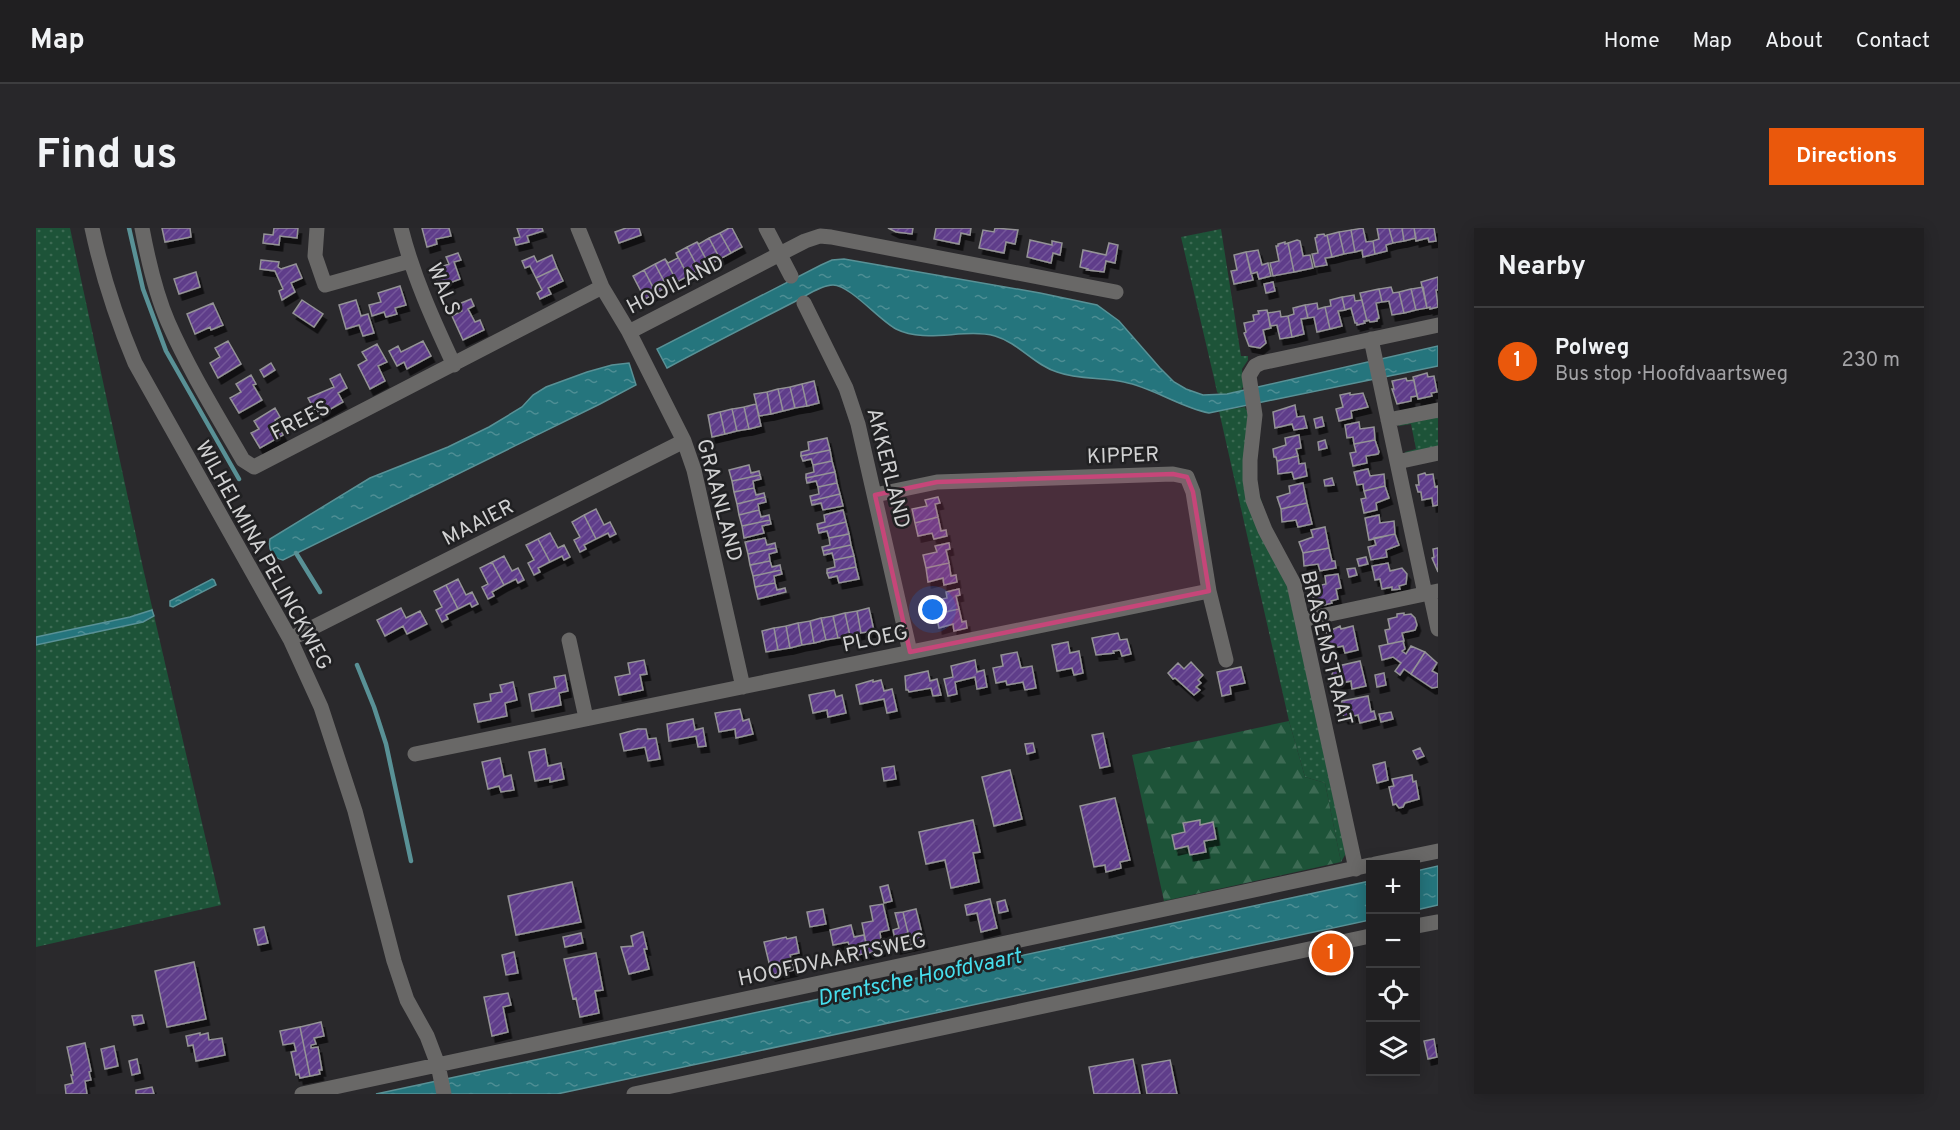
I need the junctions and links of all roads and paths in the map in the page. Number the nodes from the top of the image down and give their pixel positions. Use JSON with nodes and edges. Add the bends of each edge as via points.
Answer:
{"nodes":[{"id":1,"x":92,"y":228,"type":"edge"},
{"id":2,"x":142,"y":228,"type":"edge"},
{"id":3,"x":317,"y":228,"type":"edge"},
{"id":4,"x":401,"y":228,"type":"edge"},
{"id":5,"x":578,"y":228,"type":"edge"},
{"id":6,"x":766,"y":228,"type":"edge"},
{"id":7,"x":779,"y":254,"type":"junction"},
{"id":8,"x":410,"y":261,"type":"junction"},
{"id":9,"x":791,"y":276,"type":"dead end"},
{"id":10,"x":602,"y":286,"type":"junction"},
{"id":11,"x":1116,"y":292,"type":"dead end"},
{"id":12,"x":804,"y":303,"type":"dead end"},
{"id":13,"x":1438,"y":325,"type":"edge"},
{"id":14,"x":629,"y":332,"type":"junction"},
{"id":15,"x":1371,"y":339,"type":"junction"},
{"id":16,"x":454,"y":365,"type":"junction"},
{"id":17,"x":1438,"y":410,"type":"edge"},
{"id":18,"x":1388,"y":420,"type":"junction"},
{"id":19,"x":684,"y":441,"type":"junction"},
{"id":20,"x":1438,"y":453,"type":"edge"},
{"id":21,"x":1397,"y":462,"type":"junction"},
{"id":22,"x":875,"y":495,"type":"junction"},
{"id":23,"x":1209,"y":591,"type":"junction"},
{"id":24,"x":1431,"y":592,"type":"edge"},
{"id":25,"x":1302,"y":620,"type":"junction"},
{"id":26,"x":1438,"y":629,"type":"edge"},
{"id":27,"x":290,"y":639,"type":"junction"},
{"id":28,"x":569,"y":640,"type":"dead end"},
{"id":29,"x":910,"y":652,"type":"junction"},
{"id":30,"x":1226,"y":660,"type":"dead end"},
{"id":31,"x":743,"y":687,"type":"junction"},
{"id":32,"x":586,"y":718,"type":"junction"},
{"id":33,"x":415,"y":754,"type":"dead end"},
{"id":34,"x":1438,"y":851,"type":"edge"},
{"id":35,"x":1394,"y":860,"type":"edge"},
{"id":36,"x":1363,"y":867,"type":"edge"},
{"id":37,"x":1438,"y":922,"type":"edge"},
{"id":38,"x":1420,"y":925,"type":"edge"},
{"id":39,"x":1366,"y":937,"type":"edge"},
{"id":40,"x":439,"y":1071,"type":"junction"},
{"id":41,"x":302,"y":1094,"type":"edge"},
{"id":42,"x":444,"y":1094,"type":"edge"},
{"id":43,"x":634,"y":1094,"type":"edge"}],
"edges":[{"from":1,"to":27,"type":"street","name":"WILHELMINA PELINCKWEG","via":[[116,318],[135,363]]},
{"from":2,"to":16,"type":"street","name":"FREES","via":[[167,320],[243,460],[254,467]]},
{"from":3,"to":8,"type":"street","via":[[315,256],[325,285]]},
{"from":4,"to":8,"type":"street","name":"WALS"},
{"from":5,"to":10,"type":"street","name":"HOOILAND"},
{"from":6,"to":7,"type":"street"},
{"from":7,"to":9,"type":"street"},
{"from":7,"to":11,"type":"street","name":"HOOILAND","via":[[820,236],[831,237]]},
{"from":7,"to":14,"type":"street","name":"HOOILAND"},
{"from":8,"to":16,"type":"street","name":"WALS"},
{"from":10,"to":14,"type":"street","name":"HOOILAND"},
{"from":10,"to":16,"type":"street","name":"FREES"},
{"from":12,"to":22,"type":"street","name":"AKKERLAND","via":[[846,388]]},
{"from":13,"to":15,"type":"street"},
{"from":14,"to":19,"type":"street","name":"GRAANLAND"},
{"from":15,"to":18,"type":"street"},
{"from":15,"to":25,"type":"street","name":"BRASEMSTRAAT","via":[[1261,363],[1249,376],[1255,405],[1250,460],[1253,500],[1264,530],[1294,584]]},
{"from":17,"to":18,"type":"street"},
{"from":18,"to":21,"type":"street"},
{"from":19,"to":27,"type":"street","name":"MAAIER"},
{"from":19,"to":31,"type":"street","name":"GRAANLAND"},
{"from":20,"to":21,"type":"street"},
{"from":21,"to":24,"type":"street"},
{"from":22,"to":23,"type":"street","name":"KIPPER","via":[[938,482],[1173,474],[1187,477],[1193,492]]},
{"from":22,"to":29,"type":"street","name":"AKKERLAND"},
{"from":23,"to":29,"type":"street","name":"PLOEG"},
{"from":23,"to":30,"type":"street","name":"KIPPER"},
{"from":24,"to":25,"type":"street"},
{"from":24,"to":26,"type":"street"},
{"from":25,"to":36,"type":"street","name":"BRASEMSTRAAT"},
{"from":27,"to":40,"type":"street","name":"WILHELMINA PELINCKWEG","via":[[321,707],[342,768],[397,971]]},
{"from":28,"to":32,"type":"street"},
{"from":29,"to":31,"type":"street","name":"PLOEG"},
{"from":31,"to":32,"type":"street","name":"PLOEG"},
{"from":32,"to":33,"type":"street","name":"PLOEG"},
{"from":34,"to":35,"type":"street"},
{"from":36,"to":40,"type":"street","name":"HOOFDVAARTSWEG"},
{"from":37,"to":38,"type":"street"},
{"from":39,"to":43,"type":"street"},
{"from":40,"to":41,"type":"street","name":"HOOFDVAARTSWEG"},
{"from":40,"to":42,"type":"street","name":"WILHELMINA PELINCKWEG"}]}
